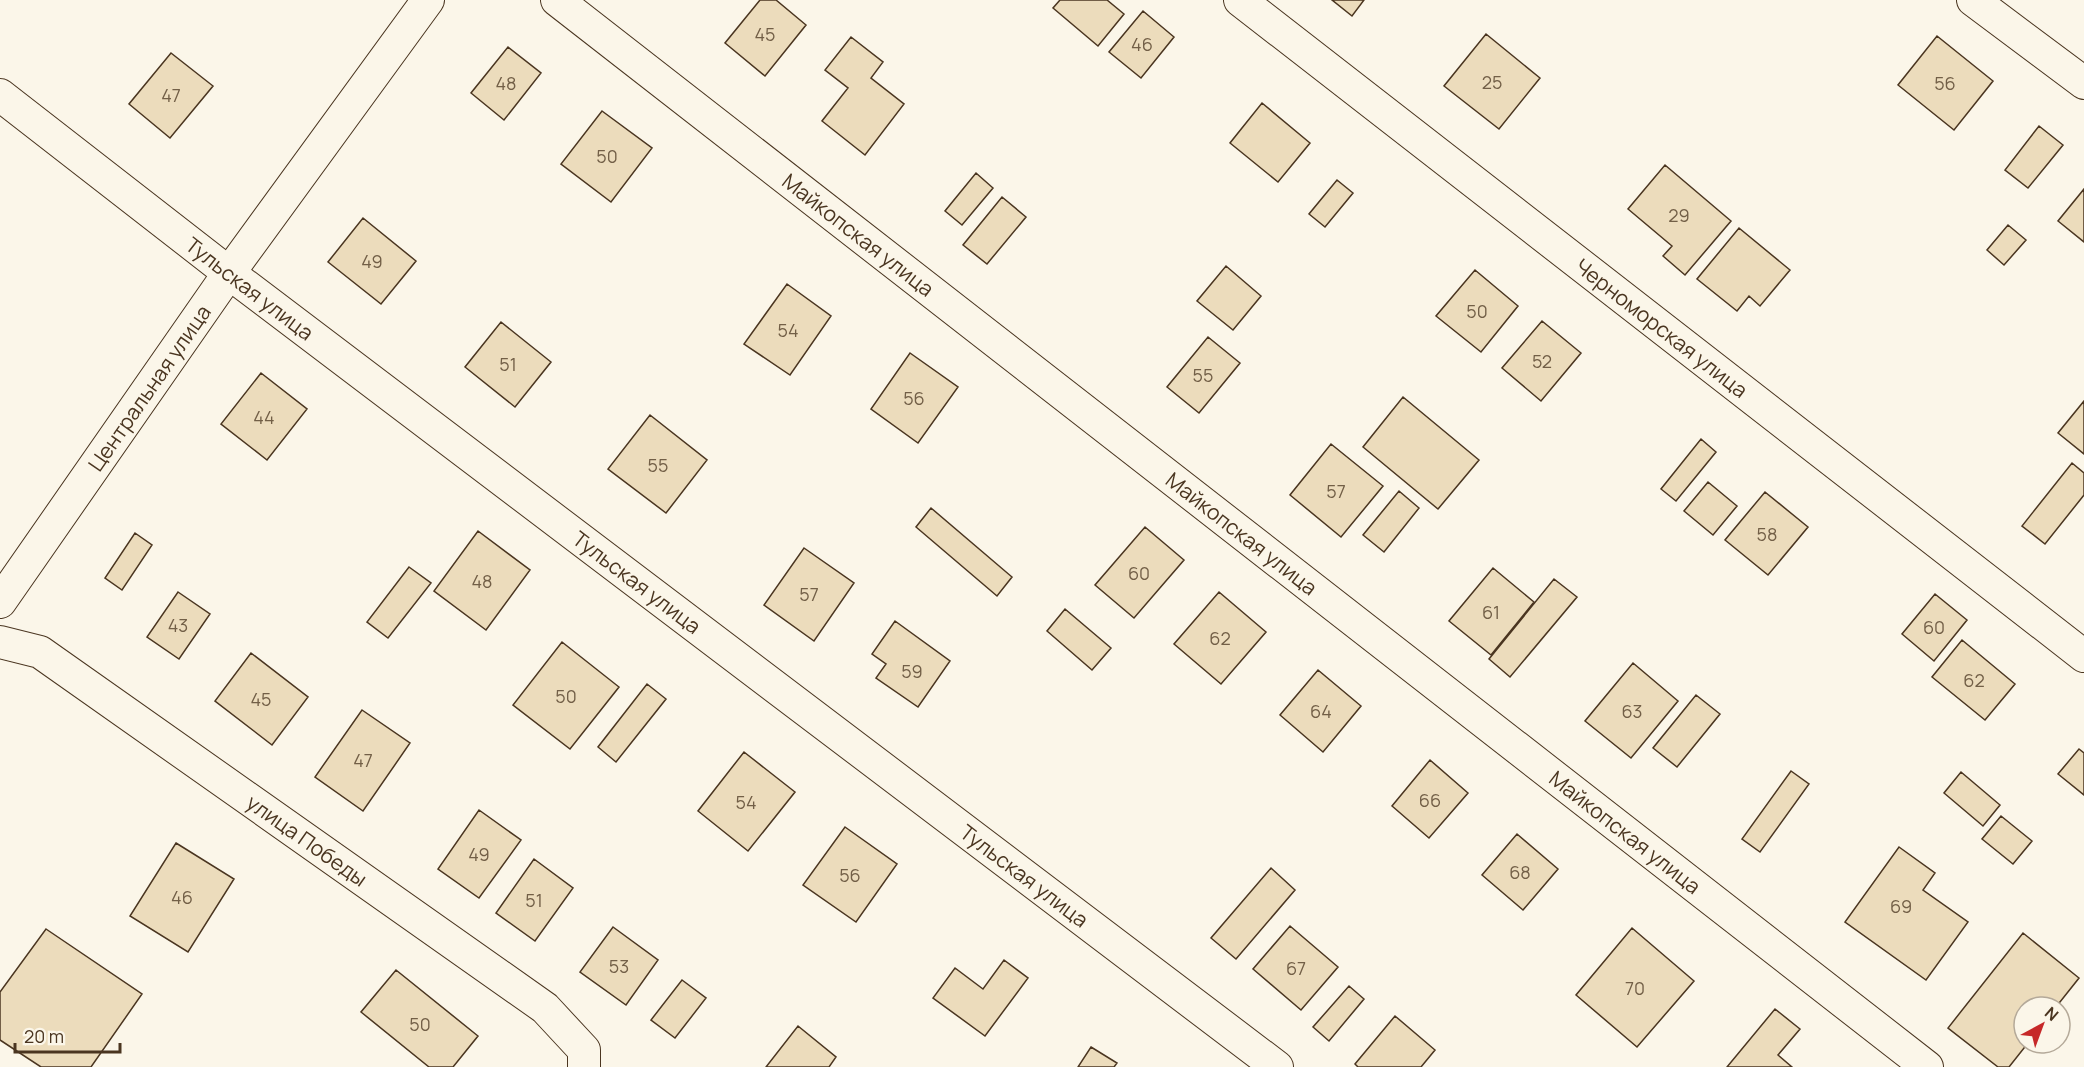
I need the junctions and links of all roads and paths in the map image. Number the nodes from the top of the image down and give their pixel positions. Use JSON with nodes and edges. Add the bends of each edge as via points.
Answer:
{"nodes":[{"id":1,"x":428,"y":0,"type":"edge"},
{"id":2,"x":557,"y":0,"type":"edge"},
{"id":3,"x":1240,"y":0,"type":"edge"},
{"id":4,"x":1973,"y":0,"type":"edge"},
{"id":5,"x":2084,"y":83,"type":"edge"},
{"id":6,"x":0,"y":95,"type":"edge"},
{"id":7,"x":229,"y":273,"type":"junction"},
{"id":8,"x":0,"y":602,"type":"edge"},
{"id":9,"x":0,"y":642,"type":"edge"},
{"id":10,"x":2084,"y":656,"type":"edge"},
{"id":11,"x":584,"y":1067,"type":"edge"},
{"id":12,"x":1277,"y":1067,"type":"edge"},
{"id":13,"x":1927,"y":1067,"type":"edge"}],
"edges":[{"from":1,"to":7,"type":"street","name":"Центральная улица"},
{"from":2,"to":13,"type":"street","name":"Майкопская улица"},
{"from":3,"to":10,"type":"street","name":"Черноморская улица"},
{"from":4,"to":5,"type":"street"},
{"from":6,"to":7,"type":"street","name":"Тульская улица"},
{"from":7,"to":8,"type":"street","name":"Центральная улица"},
{"from":7,"to":12,"type":"street","name":"Тульская улица"},
{"from":9,"to":11,"type":"street","name":"улица Победы","via":[[40,652],[545,1008],[584,1050]]}]}
